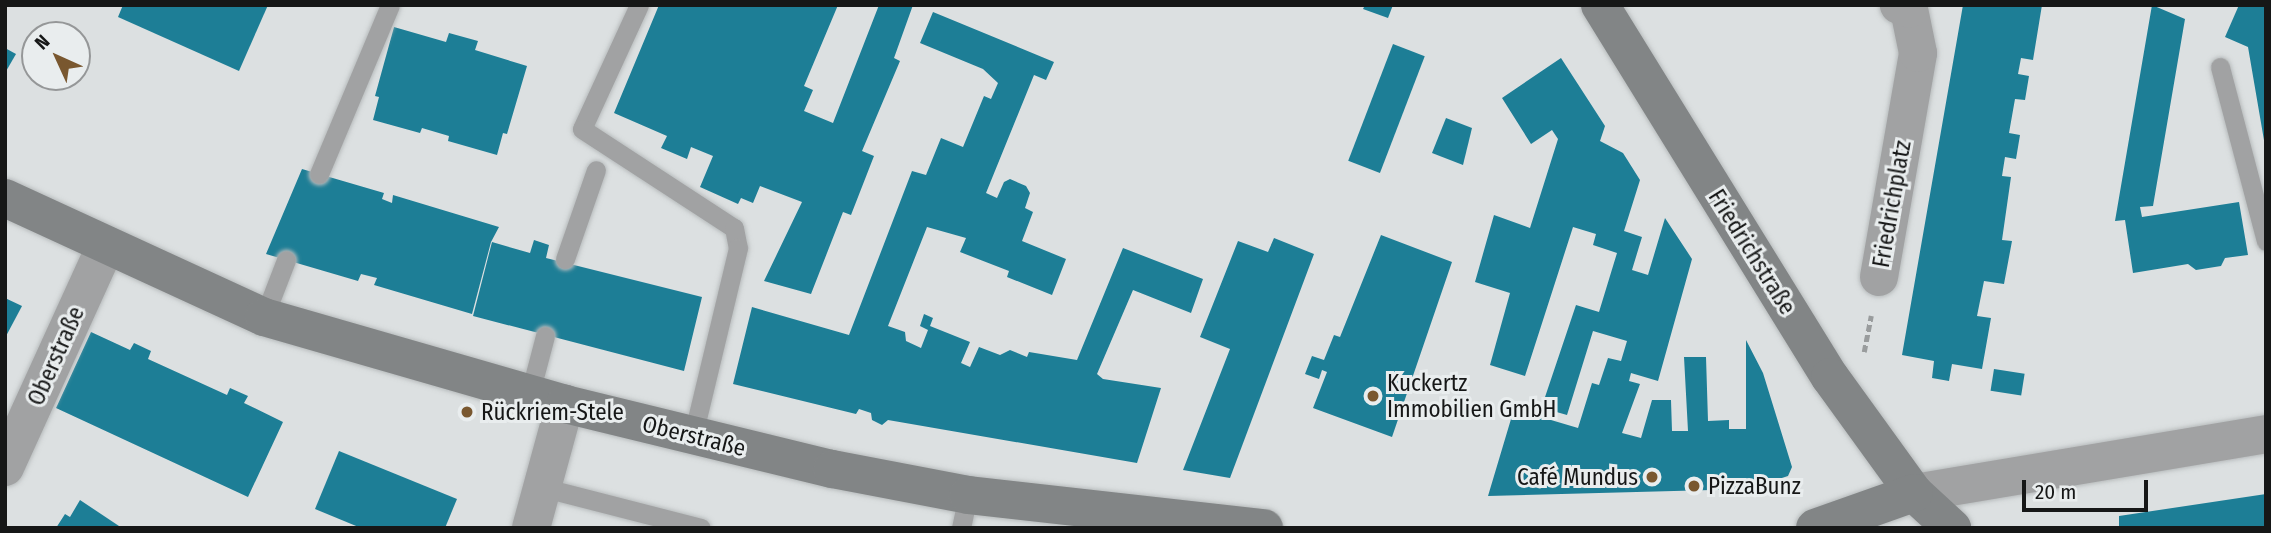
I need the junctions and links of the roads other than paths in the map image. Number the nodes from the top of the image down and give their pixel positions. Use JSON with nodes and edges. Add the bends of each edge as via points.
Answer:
{"nodes":[{"id":1,"x":390,"y":5,"type":"edge"},
{"id":2,"x":639,"y":5,"type":"edge"},
{"id":3,"x":1600,"y":5,"type":"edge"},
{"id":4,"x":1906,"y":7,"type":"edge"},
{"id":5,"x":2220,"y":67,"type":"dead end"},
{"id":6,"x":596,"y":170,"type":"dead end"},
{"id":7,"x":319,"y":174,"type":"dead end"},
{"id":8,"x":5,"y":198,"type":"edge"},
{"id":9,"x":2266,"y":241,"type":"edge"},
{"id":10,"x":106,"y":245,"type":"junction"},
{"id":11,"x":565,"y":259,"type":"dead end"},
{"id":12,"x":286,"y":260,"type":"dead end"},
{"id":13,"x":1879,"y":277,"type":"road end"},
{"id":14,"x":264,"y":317,"type":"junction"},
{"id":15,"x":545,"y":336,"type":"dead end"},
{"id":16,"x":547,"y":399,"type":"junction"},
{"id":17,"x":2266,"y":434,"type":"edge"},
{"id":18,"x":693,"y":436,"type":"junction"},
{"id":19,"x":5,"y":467,"type":"edge"},
{"id":20,"x":541,"y":487,"type":"junction"},
{"id":21,"x":1914,"y":493,"type":"junction"},
{"id":22,"x":964,"y":511,"type":"edge"},
{"id":23,"x":531,"y":528,"type":"edge"},
{"id":24,"x":701,"y":528,"type":"edge"},
{"id":25,"x":1264,"y":528,"type":"edge"},
{"id":26,"x":1815,"y":528,"type":"edge"},
{"id":27,"x":1952,"y":528,"type":"edge"}],
"edges":[{"from":1,"to":7,"type":"lane"},
{"from":2,"to":18,"type":"lane","via":[[582,129],[734,228],[738,248]]},
{"from":3,"to":21,"type":"main road","name":"Friedrichstraße","via":[[1852,409]]},
{"from":4,"to":13,"type":"street","name":"Friedrichplatz","via":[[1918,53]]},
{"from":5,"to":9,"type":"lane"},
{"from":6,"to":11,"type":"lane"},
{"from":8,"to":10,"type":"main road","name":"Oberstraße"},
{"from":10,"to":14,"type":"main road","name":"Oberstraße"},
{"from":10,"to":19,"type":"street","name":"Oberstraße"},
{"from":12,"to":14,"type":"lane"},
{"from":14,"to":16,"type":"main road","name":"Oberstraße"},
{"from":15,"to":16,"type":"lane"},
{"from":16,"to":18,"type":"main road","name":"Oberstraße"},
{"from":16,"to":20,"type":"street"},
{"from":17,"to":21,"type":"street"},
{"from":18,"to":22,"type":"main road","name":"Oberstraße","via":[[832,468]]},
{"from":20,"to":23,"type":"street"},
{"from":20,"to":24,"type":"lane"},
{"from":21,"to":26,"type":"main road"},
{"from":21,"to":27,"type":"main road","name":"Friedrichstraße"},
{"from":22,"to":25,"type":"main road","name":"Oberstraße"}]}
